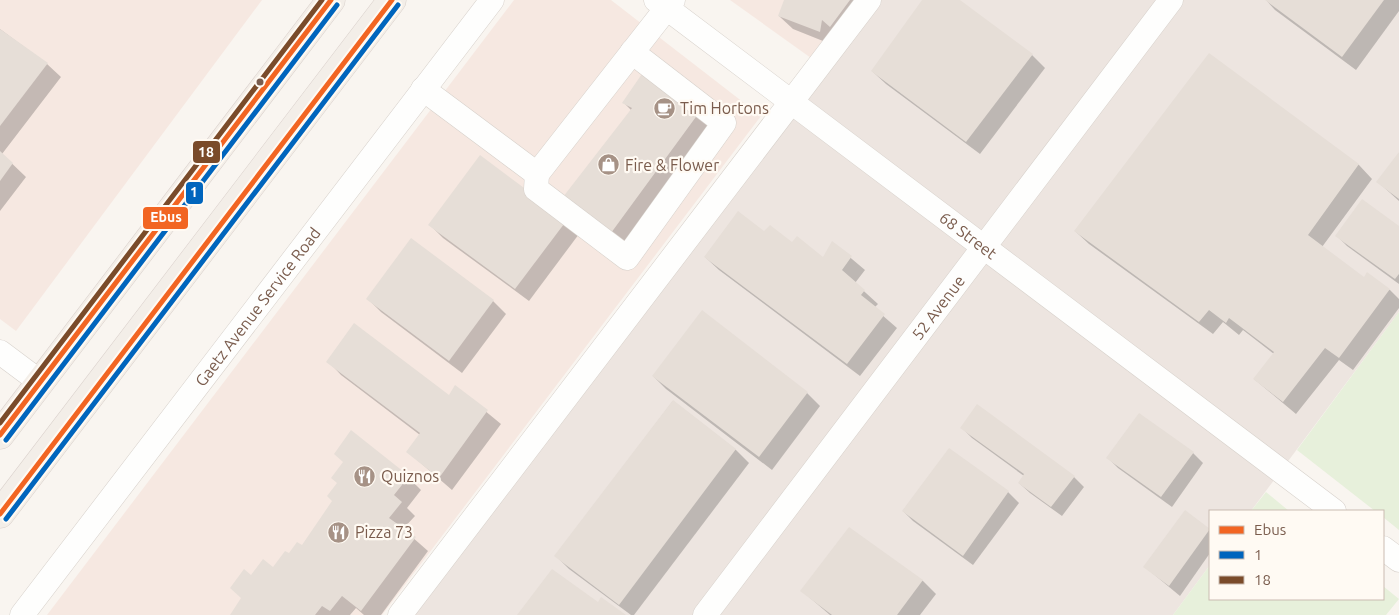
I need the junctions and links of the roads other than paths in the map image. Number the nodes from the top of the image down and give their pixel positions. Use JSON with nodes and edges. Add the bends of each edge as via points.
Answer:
{"nodes":[{"id":1,"x":331,"y":0,"type":"edge"},
{"id":2,"x":392,"y":0,"type":"edge"},
{"id":3,"x":492,"y":0,"type":"edge"},
{"id":4,"x":869,"y":0,"type":"edge"},
{"id":5,"x":1171,"y":0,"type":"edge"},
{"id":6,"x":666,"y":3,"type":"edge"},
{"id":7,"x":632,"y":52,"type":"junction"},
{"id":8,"x":423,"y":89,"type":"junction"},
{"id":9,"x":790,"y":102,"type":"junction"},
{"id":10,"x":536,"y":174,"type":"junction"},
{"id":11,"x":984,"y":247,"type":"junction"},
{"id":12,"x":0,"y":352,"type":"edge"},
{"id":13,"x":40,"y":382,"type":"junction"},
{"id":14,"x":0,"y":436,"type":"edge"},
{"id":15,"x":1333,"y":510,"type":"edge"},
{"id":16,"x":0,"y":514,"type":"edge"},
{"id":17,"x":1384,"y":549,"type":"edge"},
{"id":18,"x":1399,"y":560,"type":"edge"},
{"id":19,"x":22,"y":615,"type":"edge"},
{"id":20,"x":400,"y":615,"type":"edge"},
{"id":21,"x":705,"y":615,"type":"edge"}],
"edges":[{"from":1,"to":13,"type":"main road"},
{"from":2,"to":16,"type":"main road"},
{"from":3,"to":8,"type":"street","name":"Gaetz Avenue Service Road"},
{"from":4,"to":9,"type":"street"},
{"from":5,"to":11,"type":"street","name":"52 Avenue"},
{"from":6,"to":7,"type":"street"},
{"from":6,"to":9,"type":"street","name":"68 Street"},
{"from":7,"to":10,"type":"street"},
{"from":7,"to":10,"type":"street","via":[[724,123],[627,258],[536,189]]},
{"from":8,"to":10,"type":"street"},
{"from":8,"to":19,"type":"street","name":"Gaetz Avenue Service Road"},
{"from":9,"to":11,"type":"street","name":"68 Street"},
{"from":9,"to":20,"type":"street"},
{"from":11,"to":15,"type":"street","name":"68 Street"},
{"from":11,"to":21,"type":"street","name":"52 Avenue"},
{"from":12,"to":13,"type":"street"},
{"from":13,"to":14,"type":"main road"},
{"from":17,"to":18,"type":"street"}]}
